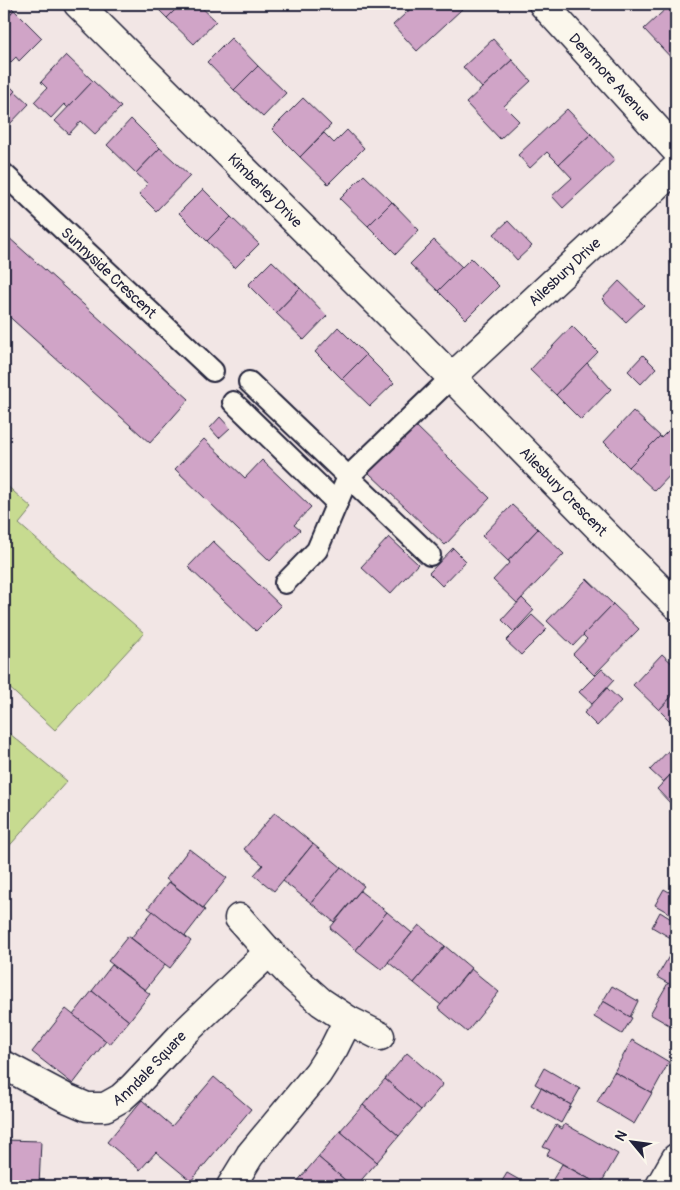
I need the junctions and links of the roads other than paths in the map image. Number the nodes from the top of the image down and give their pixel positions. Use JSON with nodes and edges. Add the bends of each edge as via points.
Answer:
{"nodes":[{"id":1,"x":78,"y":4,"type":"edge"},
{"id":2,"x":543,"y":4,"type":"edge"},
{"id":3,"x":676,"y":150,"type":"edge"},
{"id":4,"x":676,"y":168,"type":"edge"},
{"id":5,"x":4,"y":174,"type":"edge"},
{"id":6,"x":213,"y":371,"type":"dead end"},
{"id":7,"x":452,"y":377,"type":"junction"},
{"id":8,"x":249,"y":382,"type":"dead end"},
{"id":9,"x":233,"y":402,"type":"dead end"},
{"id":10,"x":348,"y":477,"type":"junction"},
{"id":11,"x":337,"y":503,"type":"junction"},
{"id":12,"x":430,"y":556,"type":"dead end"},
{"id":13,"x":285,"y":583,"type":"dead end"},
{"id":14,"x":676,"y":605,"type":"edge"},
{"id":15,"x":239,"y":918,"type":"dead end"},
{"id":16,"x":269,"y":952,"type":"junction"},
{"id":17,"x":348,"y":1020,"type":"junction"},
{"id":18,"x":380,"y":1036,"type":"dead end"},
{"id":19,"x":6,"y":1066,"type":"dead end"},
{"id":20,"x":676,"y":1158,"type":"edge"},
{"id":21,"x":231,"y":1186,"type":"edge"},
{"id":22,"x":660,"y":1186,"type":"edge"}],
"edges":[{"from":1,"to":7,"type":"street","name":"Kimberley Drive"},
{"from":2,"to":3,"type":"street","name":"Deramore Avenue"},
{"from":4,"to":7,"type":"street","name":"Ailesbury Drive"},
{"from":5,"to":6,"type":"lane","name":"Sunnyside Crescent"},
{"from":7,"to":10,"type":"lane"},
{"from":7,"to":14,"type":"street","name":"Ailesbury Crescent"},
{"from":8,"to":10,"type":"lane"},
{"from":9,"to":11,"type":"lane"},
{"from":10,"to":11,"type":"lane"},
{"from":10,"to":12,"type":"lane"},
{"from":11,"to":13,"type":"lane","via":[[317,550]]},
{"from":15,"to":16,"type":"street"},
{"from":16,"to":17,"type":"street","via":[[322,1002]]},
{"from":16,"to":19,"type":"street","name":"Anndale Square","via":[[183,1034],[133,1088],[105,1106],[87,1107]]},
{"from":17,"to":18,"type":"street"},
{"from":17,"to":21,"type":"street","via":[[318,1073],[250,1155]]},
{"from":20,"to":22,"type":"street"}]}
